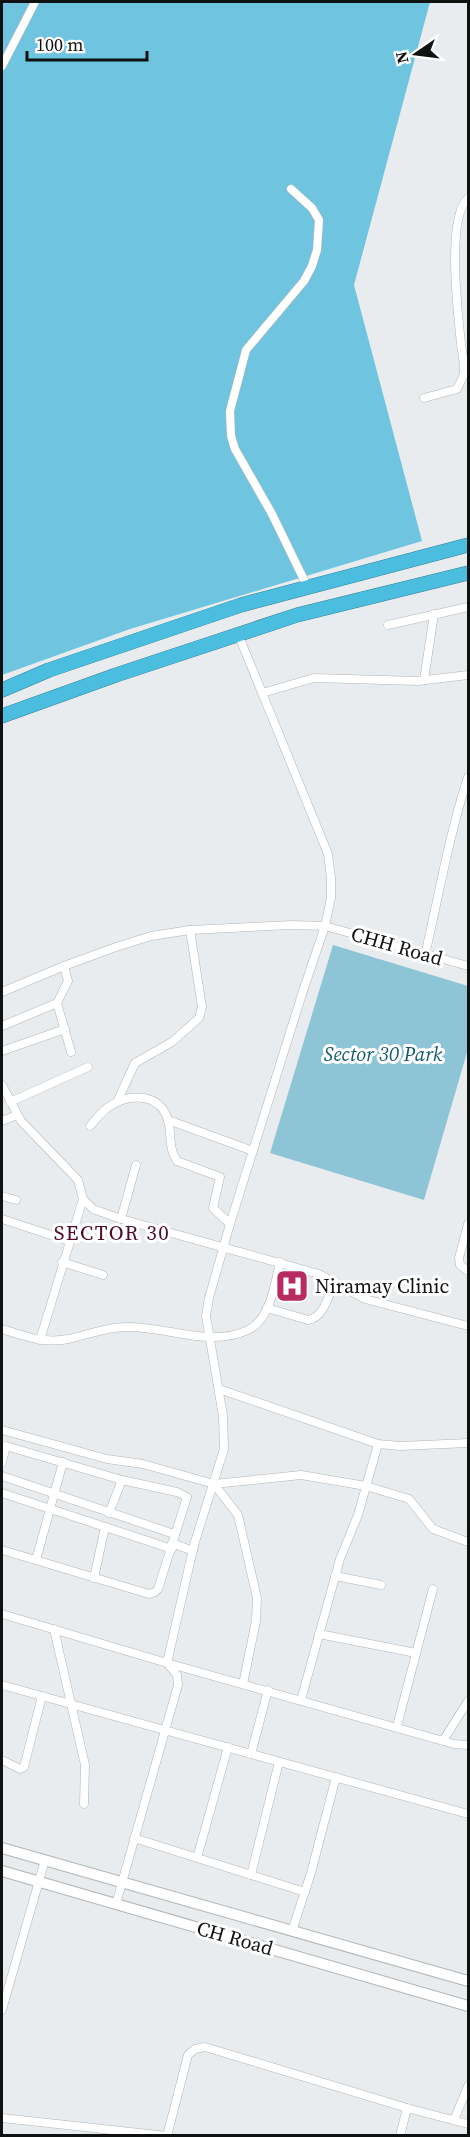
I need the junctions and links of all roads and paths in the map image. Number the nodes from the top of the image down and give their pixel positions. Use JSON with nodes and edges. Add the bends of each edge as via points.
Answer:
{"nodes":[{"id":1,"x":35,"y":2,"type":"edge"},
{"id":2,"x":2,"y":66,"type":"edge"},
{"id":3,"x":291,"y":189,"type":"dead end"},
{"id":4,"x":468,"y":198,"type":"edge"},
{"id":5,"x":424,"y":398,"type":"dead end"},
{"id":6,"x":468,"y":544,"type":"edge"},
{"id":7,"x":468,"y":573,"type":"edge"},
{"id":8,"x":307,"y":586,"type":"junction"},
{"id":9,"x":468,"y":607,"type":"edge"},
{"id":10,"x":434,"y":614,"type":"junction"},
{"id":11,"x":388,"y":625,"type":"dead end"},
{"id":12,"x":238,"y":634,"type":"junction"},
{"id":13,"x":468,"y":675,"type":"edge"},
{"id":14,"x":424,"y":680,"type":"junction"},
{"id":15,"x":2,"y":690,"type":"edge"},
{"id":16,"x":262,"y":693,"type":"junction"},
{"id":17,"x":2,"y":717,"type":"edge"},
{"id":18,"x":468,"y":777,"type":"edge"},
{"id":19,"x":325,"y":926,"type":"junction"},
{"id":20,"x":190,"y":930,"type":"junction"},
{"id":21,"x":425,"y":955,"type":"junction"},
{"id":22,"x":64,"y":966,"type":"junction"},
{"id":23,"x":468,"y":966,"type":"edge"},
{"id":24,"x":2,"y":992,"type":"edge"},
{"id":25,"x":57,"y":1003,"type":"junction"},
{"id":26,"x":2,"y":1026,"type":"edge"},
{"id":27,"x":65,"y":1029,"type":"junction"},
{"id":28,"x":2,"y":1051,"type":"edge"},
{"id":29,"x":71,"y":1052,"type":"dead end"},
{"id":30,"x":88,"y":1067,"type":"dead end"},
{"id":31,"x":2,"y":1085,"type":"edge"},
{"id":32,"x":10,"y":1102,"type":"junction"},
{"id":33,"x":117,"y":1102,"type":"junction"},
{"id":34,"x":17,"y":1115,"type":"junction"},
{"id":35,"x":168,"y":1120,"type":"junction"},
{"id":36,"x":2,"y":1121,"type":"edge"},
{"id":37,"x":90,"y":1126,"type":"dead end"},
{"id":38,"x":253,"y":1151,"type":"junction"},
{"id":39,"x":136,"y":1165,"type":"dead end"},
{"id":40,"x":2,"y":1196,"type":"edge"},
{"id":41,"x":83,"y":1199,"type":"junction"},
{"id":42,"x":16,"y":1200,"type":"dead end"},
{"id":43,"x":2,"y":1219,"type":"edge"},
{"id":44,"x":121,"y":1219,"type":"junction"},
{"id":45,"x":230,"y":1224,"type":"junction"},
{"id":46,"x":468,"y":1224,"type":"edge"},
{"id":47,"x":69,"y":1240,"type":"junction"},
{"id":48,"x":223,"y":1246,"type":"junction"},
{"id":49,"x":62,"y":1262,"type":"junction"},
{"id":50,"x":280,"y":1262,"type":"junction"},
{"id":51,"x":468,"y":1271,"type":"edge"},
{"id":52,"x":103,"y":1275,"type":"dead end"},
{"id":53,"x":335,"y":1281,"type":"junction"},
{"id":54,"x":267,"y":1308,"type":"junction"},
{"id":55,"x":468,"y":1326,"type":"edge"},
{"id":56,"x":2,"y":1329,"type":"edge"},
{"id":57,"x":209,"y":1337,"type":"junction"},
{"id":58,"x":39,"y":1340,"type":"junction"},
{"id":59,"x":219,"y":1389,"type":"junction"},
{"id":60,"x":2,"y":1430,"type":"edge"},
{"id":61,"x":468,"y":1443,"type":"edge"},
{"id":62,"x":378,"y":1444,"type":"junction"},
{"id":63,"x":2,"y":1461,"type":"edge"},
{"id":64,"x":63,"y":1462,"type":"junction"},
{"id":65,"x":2,"y":1476,"type":"edge"},
{"id":66,"x":122,"y":1480,"type":"junction"},
{"id":67,"x":214,"y":1484,"type":"junction"},
{"id":68,"x":366,"y":1486,"type":"junction"},
{"id":69,"x":2,"y":1493,"type":"edge"},
{"id":70,"x":54,"y":1494,"type":"junction"},
{"id":71,"x":50,"y":1509,"type":"junction"},
{"id":72,"x":109,"y":1512,"type":"junction"},
{"id":73,"x":105,"y":1527,"type":"junction"},
{"id":74,"x":174,"y":1534,"type":"junction"},
{"id":75,"x":468,"y":1542,"type":"edge"},
{"id":76,"x":172,"y":1546,"type":"junction"},
{"id":77,"x":2,"y":1550,"type":"edge"},
{"id":78,"x":193,"y":1551,"type":"junction"},
{"id":79,"x":36,"y":1560,"type":"junction"},
{"id":80,"x":335,"y":1576,"type":"junction"},
{"id":81,"x":94,"y":1578,"type":"junction"},
{"id":82,"x":381,"y":1585,"type":"dead end"},
{"id":83,"x":433,"y":1589,"type":"dead end"},
{"id":84,"x":2,"y":1615,"type":"edge"},
{"id":85,"x":54,"y":1629,"type":"junction"},
{"id":86,"x":319,"y":1634,"type":"junction"},
{"id":87,"x":416,"y":1653,"type":"junction"},
{"id":88,"x":166,"y":1663,"type":"junction"},
{"id":89,"x":243,"y":1684,"type":"junction"},
{"id":90,"x":2,"y":1685,"type":"edge"},
{"id":91,"x":268,"y":1690,"type":"junction"},
{"id":92,"x":42,"y":1696,"type":"junction"},
{"id":93,"x":301,"y":1700,"type":"junction"},
{"id":94,"x":468,"y":1701,"type":"edge"},
{"id":95,"x":70,"y":1704,"type":"junction"},
{"id":96,"x":397,"y":1726,"type":"junction"},
{"id":97,"x":165,"y":1730,"type":"junction"},
{"id":98,"x":443,"y":1741,"type":"junction"},
{"id":99,"x":468,"y":1744,"type":"edge"},
{"id":100,"x":228,"y":1747,"type":"junction"},
{"id":101,"x":251,"y":1754,"type":"junction"},
{"id":102,"x":2,"y":1760,"type":"edge"},
{"id":103,"x":279,"y":1762,"type":"junction"},
{"id":104,"x":336,"y":1778,"type":"junction"},
{"id":105,"x":84,"y":1804,"type":"dead end"},
{"id":106,"x":468,"y":1814,"type":"edge"},
{"id":107,"x":134,"y":1838,"type":"junction"},
{"id":108,"x":2,"y":1848,"type":"edge"},
{"id":109,"x":197,"y":1858,"type":"junction"},
{"id":110,"x":45,"y":1860,"type":"junction"},
{"id":111,"x":2,"y":1871,"type":"edge"},
{"id":112,"x":251,"y":1875,"type":"junction"},
{"id":113,"x":38,"y":1882,"type":"junction"},
{"id":114,"x":121,"y":1882,"type":"junction"},
{"id":115,"x":305,"y":1892,"type":"junction"},
{"id":116,"x":117,"y":1904,"type":"junction"},
{"id":117,"x":292,"y":1931,"type":"junction"},
{"id":118,"x":468,"y":1981,"type":"edge"},
{"id":119,"x":468,"y":2006,"type":"edge"},
{"id":120,"x":2,"y":2010,"type":"edge"},
{"id":121,"x":468,"y":2086,"type":"edge"},
{"id":122,"x":407,"y":2108,"type":"junction"},
{"id":123,"x":2,"y":2118,"type":"edge"},
{"id":124,"x":454,"y":2120,"type":"junction"},
{"id":125,"x":468,"y":2124,"type":"edge"},
{"id":126,"x":111,"y":2132,"type":"edge"},
{"id":127,"x":167,"y":2136,"type":"edge"},
{"id":128,"x":400,"y":2136,"type":"edge"}],
"edges":[{"from":1,"to":2,"type":"street"},
{"from":3,"to":8,"type":"street","via":[[319,220],[317,250],[304,281],[246,350],[230,411],[231,436]]},
{"from":4,"to":5,"type":"street","via":[[459,214],[455,279],[464,373],[457,388]]},
{"from":6,"to":8,"type":"highway"},
{"from":7,"to":12,"type":"highway","via":[[297,615]]},
{"from":8,"to":15,"type":"highway","via":[[49,670]]},
{"from":9,"to":10,"type":"street"},
{"from":10,"to":11,"type":"street"},
{"from":10,"to":14,"type":"street"},
{"from":12,"to":16,"type":"street"},
{"from":12,"to":17,"type":"highway"},
{"from":13,"to":14,"type":"street"},
{"from":14,"to":16,"type":"street","via":[[314,678]]},
{"from":16,"to":19,"type":"street","via":[[328,854],[331,898]]},
{"from":18,"to":21,"type":"street","via":[[455,816]]},
{"from":19,"to":20,"type":"street","name":"CHH Road"},
{"from":19,"to":21,"type":"street","name":"CHH Road"},
{"from":19,"to":38,"type":"street"},
{"from":20,"to":22,"type":"street","name":"CHH Road","via":[[151,936]]},
{"from":20,"to":33,"type":"street","via":[[202,1007],[200,1018],[166,1046],[135,1063]]},
{"from":21,"to":23,"type":"street","name":"CHH Road"},
{"from":22,"to":24,"type":"street","name":"CHH Road"},
{"from":22,"to":25,"type":"street","via":[[68,981]]},
{"from":25,"to":26,"type":"street"},
{"from":25,"to":27,"type":"street"},
{"from":27,"to":28,"type":"street"},
{"from":27,"to":29,"type":"street"},
{"from":30,"to":32,"type":"street"},
{"from":31,"to":32,"type":"street"},
{"from":32,"to":34,"type":"street"},
{"from":33,"to":35,"type":"street","via":[[135,1097],[150,1099],[159,1104]]},
{"from":33,"to":37,"type":"street"},
{"from":34,"to":36,"type":"street"},
{"from":34,"to":41,"type":"street","via":[[78,1180]]},
{"from":35,"to":38,"type":"street"},
{"from":35,"to":45,"type":"street","via":[[177,1161],[220,1177],[213,1208]]},
{"from":38,"to":45,"type":"street"},
{"from":39,"to":44,"type":"street"},
{"from":40,"to":42,"type":"street"},
{"from":41,"to":44,"type":"street","via":[[93,1209]]},
{"from":41,"to":47,"type":"street"},
{"from":43,"to":47,"type":"street"},
{"from":44,"to":48,"type":"street"},
{"from":45,"to":48,"type":"street"},
{"from":46,"to":51,"type":"street","via":[[459,1258],[460,1265]]},
{"from":47,"to":49,"type":"street"},
{"from":48,"to":50,"type":"street"},
{"from":48,"to":57,"type":"street","via":[[206,1317]]},
{"from":49,"to":52,"type":"street"},
{"from":49,"to":58,"type":"street"},
{"from":50,"to":53,"type":"street"},
{"from":50,"to":54,"type":"street"},
{"from":53,"to":54,"type":"street","via":[[314,1319]]},
{"from":53,"to":55,"type":"street","via":[[365,1299]]},
{"from":54,"to":57,"type":"street","via":[[248,1330]]},
{"from":56,"to":58,"type":"street"},
{"from":57,"to":58,"type":"street","via":[[126,1326],[66,1340]]},
{"from":57,"to":59,"type":"street"},
{"from":59,"to":62,"type":"street"},
{"from":59,"to":67,"type":"street","via":[[224,1449]]},
{"from":60,"to":67,"type":"street"},
{"from":61,"to":62,"type":"street"},
{"from":62,"to":68,"type":"street"},
{"from":63,"to":64,"type":"street","via":[[6,1446]]},
{"from":64,"to":66,"type":"street"},
{"from":64,"to":70,"type":"street"},
{"from":65,"to":70,"type":"street"},
{"from":66,"to":72,"type":"street"},
{"from":66,"to":74,"type":"street","via":[[188,1497]]},
{"from":67,"to":68,"type":"street","via":[[301,1475]]},
{"from":67,"to":78,"type":"street"},
{"from":67,"to":89,"type":"street","via":[[238,1515],[256,1598],[256,1622]]},
{"from":68,"to":75,"type":"street","via":[[409,1500],[433,1530]]},
{"from":68,"to":80,"type":"street"},
{"from":69,"to":71,"type":"street"},
{"from":70,"to":71,"type":"street"},
{"from":70,"to":72,"type":"street"},
{"from":71,"to":73,"type":"street"},
{"from":71,"to":79,"type":"street"},
{"from":72,"to":74,"type":"street"},
{"from":73,"to":76,"type":"street"},
{"from":73,"to":81,"type":"street"},
{"from":74,"to":76,"type":"street"},
{"from":76,"to":78,"type":"street"},
{"from":76,"to":81,"type":"street","via":[[155,1592],[149,1594]]},
{"from":77,"to":79,"type":"street"},
{"from":78,"to":88,"type":"street"},
{"from":79,"to":81,"type":"street"},
{"from":80,"to":82,"type":"street"},
{"from":80,"to":86,"type":"street"},
{"from":83,"to":87,"type":"street"},
{"from":84,"to":85,"type":"street"},
{"from":85,"to":88,"type":"street"},
{"from":85,"to":95,"type":"street"},
{"from":86,"to":87,"type":"street"},
{"from":86,"to":93,"type":"street"},
{"from":87,"to":96,"type":"street"},
{"from":88,"to":89,"type":"street"},
{"from":88,"to":97,"type":"street","via":[[177,1675],[178,1685]]},
{"from":89,"to":91,"type":"street"},
{"from":90,"to":92,"type":"street"},
{"from":91,"to":93,"type":"street"},
{"from":91,"to":101,"type":"street"},
{"from":92,"to":95,"type":"street"},
{"from":92,"to":102,"type":"street","via":[[24,1767],[20,1769]]},
{"from":93,"to":96,"type":"street"},
{"from":94,"to":98,"type":"street"},
{"from":95,"to":97,"type":"street"},
{"from":95,"to":105,"type":"street","via":[[85,1766]]},
{"from":96,"to":98,"type":"street"},
{"from":97,"to":100,"type":"street"},
{"from":97,"to":107,"type":"street"},
{"from":98,"to":99,"type":"street"},
{"from":100,"to":101,"type":"street"},
{"from":100,"to":109,"type":"street"},
{"from":101,"to":103,"type":"street"},
{"from":103,"to":104,"type":"street"},
{"from":103,"to":112,"type":"street"},
{"from":104,"to":106,"type":"street"},
{"from":104,"to":115,"type":"street"},
{"from":107,"to":109,"type":"street"},
{"from":107,"to":114,"type":"street"},
{"from":108,"to":110,"type":"street","name":"CH Road"},
{"from":109,"to":112,"type":"street"},
{"from":110,"to":113,"type":"street"},
{"from":110,"to":114,"type":"street","name":"CH Road"},
{"from":111,"to":113,"type":"street","name":"CH Road"},
{"from":112,"to":115,"type":"street"},
{"from":113,"to":116,"type":"street","name":"CH Road"},
{"from":113,"to":120,"type":"street"},
{"from":114,"to":116,"type":"street"},
{"from":114,"to":117,"type":"street","name":"CH Road"},
{"from":115,"to":117,"type":"street"},
{"from":116,"to":119,"type":"street","name":"CH Road"},
{"from":117,"to":118,"type":"street","name":"CH Road"},
{"from":121,"to":124,"type":"street"},
{"from":122,"to":124,"type":"street"},
{"from":122,"to":127,"type":"street","via":[[205,2047],[188,2055]]},
{"from":122,"to":128,"type":"street"},
{"from":123,"to":126,"type":"street"},
{"from":124,"to":125,"type":"street"},
{"from":126,"to":127,"type":"street"}]}
